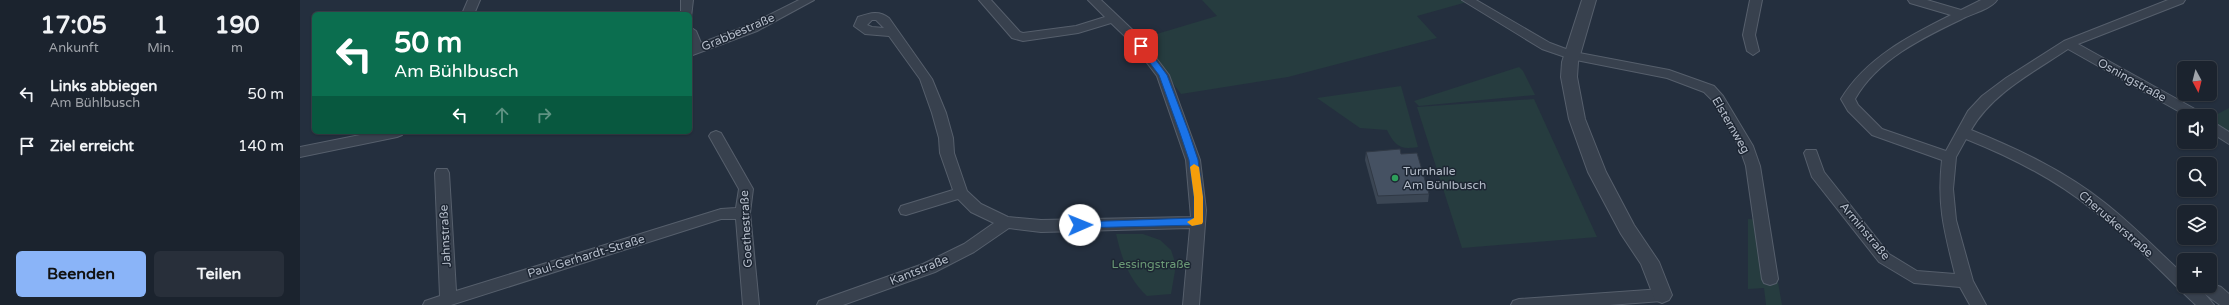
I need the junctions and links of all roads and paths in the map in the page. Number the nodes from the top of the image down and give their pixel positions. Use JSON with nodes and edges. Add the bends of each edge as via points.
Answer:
{"nodes":[{"id":1,"x":474,"y":0,"type":"edge"},
{"id":2,"x":687,"y":0,"type":"edge"},
{"id":3,"x":808,"y":0,"type":"edge"},
{"id":4,"x":985,"y":0,"type":"edge"},
{"id":5,"x":1094,"y":0,"type":"edge"},
{"id":6,"x":1468,"y":0,"type":"edge"},
{"id":7,"x":1589,"y":0,"type":"edge"},
{"id":8,"x":1756,"y":0,"type":"edge"},
{"id":9,"x":1914,"y":0,"type":"edge"},
{"id":10,"x":1991,"y":0,"type":"edge"},
{"id":11,"x":2179,"y":0,"type":"edge"},
{"id":12,"x":469,"y":12,"type":"edge"},
{"id":13,"x":687,"y":12,"type":"edge"},
{"id":14,"x":1962,"y":14,"type":"junction"},
{"id":15,"x":1114,"y":18,"type":"junction"},
{"id":16,"x":893,"y":32,"type":"dead end"},
{"id":17,"x":2068,"y":44,"type":"junction"},
{"id":18,"x":693,"y":51,"type":"edge"},
{"id":19,"x":1753,"y":51,"type":"dead end"},
{"id":20,"x":1571,"y":55,"type":"junction"},
{"id":21,"x":2184,"y":109,"type":"edge"},
{"id":22,"x":2217,"y":130,"type":"edge"},
{"id":23,"x":1963,"y":132,"type":"junction"},
{"id":24,"x":387,"y":134,"type":"edge"},
{"id":25,"x":716,"y":136,"type":"dead end"},
{"id":26,"x":2229,"y":139,"type":"edge"},
{"id":27,"x":300,"y":152,"type":"edge"},
{"id":28,"x":1811,"y":153,"type":"dead end"},
{"id":29,"x":1949,"y":157,"type":"junction"},
{"id":30,"x":442,"y":173,"type":"dead end"},
{"id":31,"x":962,"y":192,"type":"junction"},
{"id":32,"x":906,"y":210,"type":"dead end"},
{"id":33,"x":743,"y":213,"type":"junction"},
{"id":34,"x":1006,"y":222,"type":"junction"},
{"id":35,"x":1198,"y":222,"type":"junction"},
{"id":36,"x":2177,"y":278,"type":"edge"},
{"id":37,"x":1770,"y":279,"type":"dead end"},
{"id":38,"x":1965,"y":281,"type":"junction"},
{"id":39,"x":2193,"y":293,"type":"edge"},
{"id":40,"x":2217,"y":293,"type":"edge"},
{"id":41,"x":448,"y":299,"type":"junction"},
{"id":42,"x":1664,"y":300,"type":"edge"},
{"id":43,"x":2229,"y":303,"type":"edge"},
{"id":44,"x":431,"y":305,"type":"edge"},
{"id":45,"x":751,"y":305,"type":"edge"},
{"id":46,"x":826,"y":305,"type":"edge"},
{"id":47,"x":1191,"y":305,"type":"edge"},
{"id":48,"x":1518,"y":305,"type":"edge"},
{"id":49,"x":1978,"y":305,"type":"edge"},
{"id":50,"x":2206,"y":305,"type":"edge"}],
"edges":[{"from":1,"to":12,"type":"street"},
{"from":2,"to":13,"type":"street"},
{"from":3,"to":18,"type":"street","name":"Grabbestraße","via":[[752,28]]},
{"from":4,"to":15,"type":"street","via":[[1016,35],[1022,37],[1078,29]]},
{"from":5,"to":15,"type":"street"},
{"from":6,"to":20,"type":"street","name":"Elsternweg","via":[[1546,46]]},
{"from":7,"to":20,"type":"street"},
{"from":8,"to":19,"type":"street","via":[[1749,35]]},
{"from":9,"to":14,"type":"street"},
{"from":10,"to":14,"type":"street"},
{"from":11,"to":17,"type":"street"},
{"from":14,"to":29,"type":"street","via":[[1913,39],[1885,58],[1852,89],[1848,99],[1853,108],[1877,132]]},
{"from":15,"to":35,"type":"street","via":[[1141,46],[1163,75],[1171,94],[1193,160],[1198,197]]},
{"from":16,"to":31,"type":"street","via":[[926,80],[939,113],[947,152]]},
{"from":17,"to":21,"type":"street","name":"Osningstraße"},
{"from":17,"to":23,"type":"street","via":[[1987,99],[1973,114]]},
{"from":20,"to":37,"type":"street","name":"Elsternweg","via":[[1669,74],[1709,89],[1718,99],[1746,146],[1753,166]]},
{"from":20,"to":42,"type":"street","via":[[1570,77],[1577,119],[1597,172],[1627,229],[1640,263]]},
{"from":22,"to":26,"type":"street"},
{"from":23,"to":29,"type":"street"},
{"from":23,"to":36,"type":"street","name":"Cheruskerstraße","via":[[1994,144],[2060,179],[2099,206]]},
{"from":24,"to":27,"type":"street"},
{"from":25,"to":33,"type":"street","name":"Goethestraße","via":[[746,189]]},
{"from":28,"to":38,"type":"street","name":"Arminstraße","via":[[1817,173],[1884,258],[1914,277]]},
{"from":29,"to":38,"type":"street","via":[[1946,189],[1949,220]]},
{"from":30,"to":41,"type":"street","name":"Jahnstraße"},
{"from":31,"to":32,"type":"street"},
{"from":31,"to":34,"type":"street","via":[[976,208]]},
{"from":33,"to":41,"type":"street","name":"Paul-Gerhardt-Straße","via":[[721,214]]},
{"from":33,"to":45,"type":"street","name":"Goethestraße"},
{"from":34,"to":35,"type":"street","via":[[1041,226]]},
{"from":34,"to":46,"type":"street","name":"Kantstraße","via":[[969,248],[929,268]]},
{"from":35,"to":47,"type":"street"},
{"from":38,"to":49,"type":"street"},
{"from":39,"to":50,"type":"street","name":"Cheruskerstraße"},
{"from":40,"to":43,"type":"street"},
{"from":41,"to":44,"type":"street","name":"Paul-Gerhardt-Straße"},
{"from":42,"to":48,"type":"street"}]}
